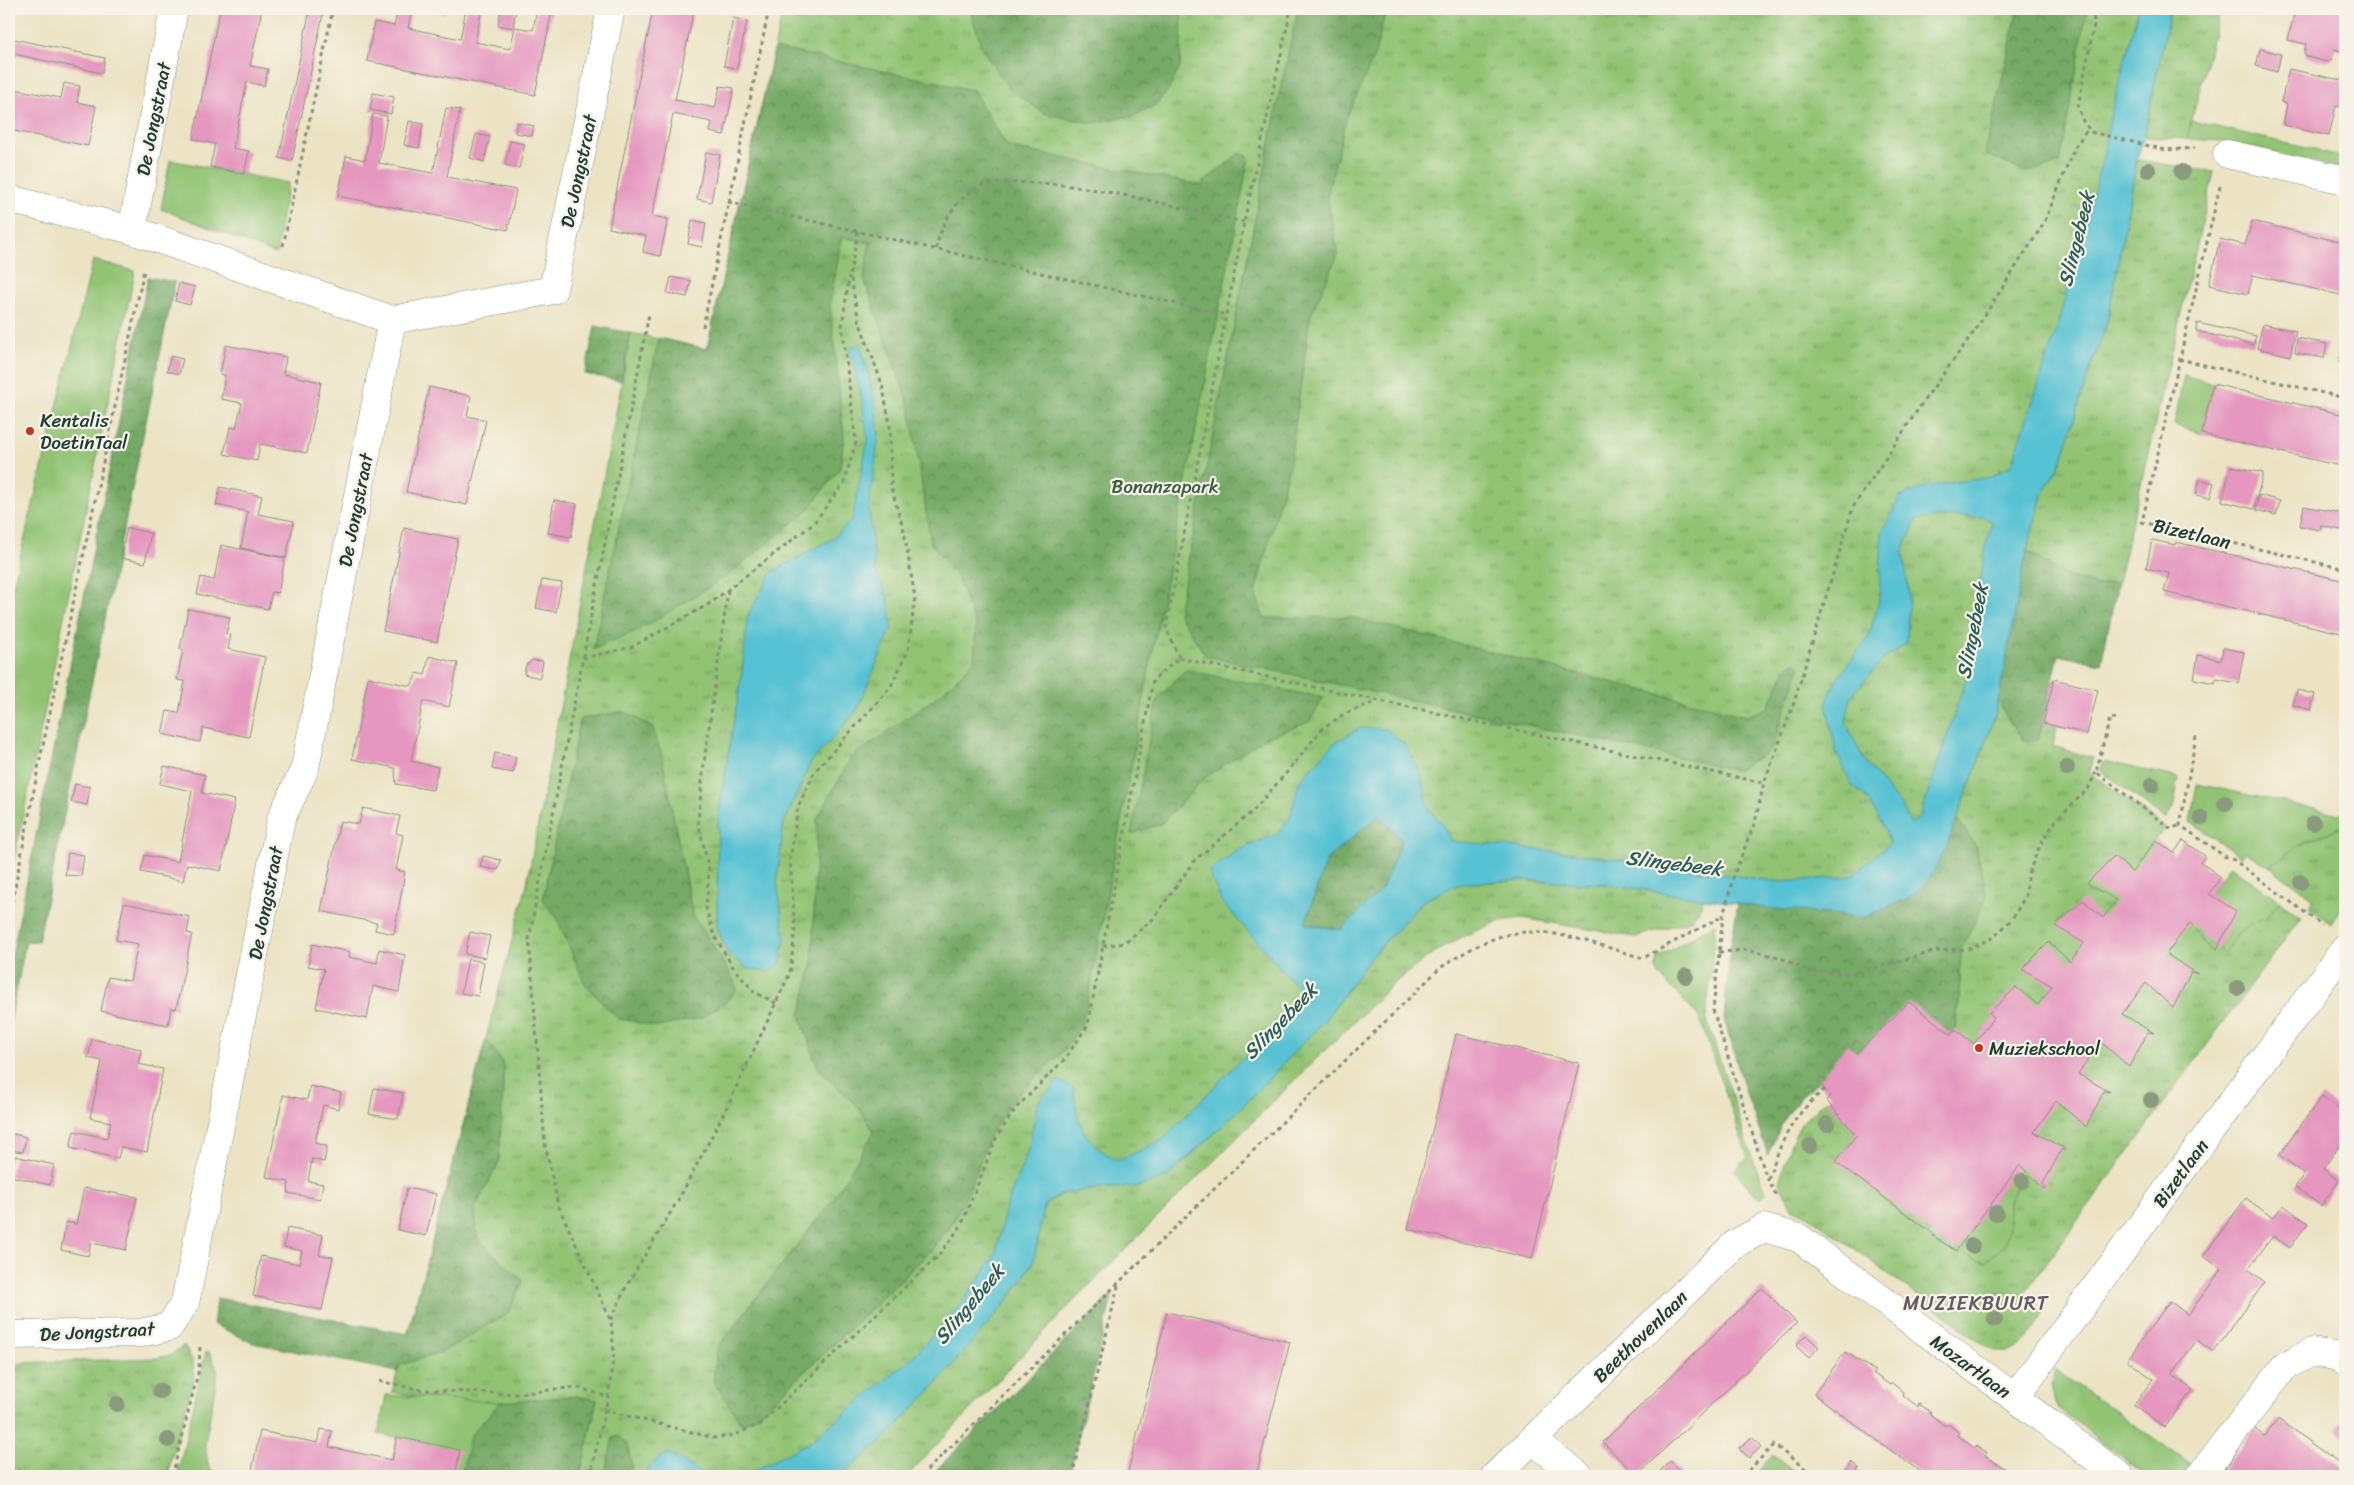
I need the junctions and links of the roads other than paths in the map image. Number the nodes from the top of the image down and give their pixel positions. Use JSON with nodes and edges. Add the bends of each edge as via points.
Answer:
{"nodes":[{"id":1,"x":174,"y":9,"type":"edge"},
{"id":2,"x":611,"y":9,"type":"edge"},
{"id":3,"x":2227,"y":154,"type":"road end"},
{"id":4,"x":2345,"y":180,"type":"edge"},
{"id":5,"x":9,"y":199,"type":"edge"},
{"id":6,"x":142,"y":233,"type":"junction"},
{"id":7,"x":392,"y":320,"type":"junction"},
{"id":8,"x":2345,"y":948,"type":"edge"},
{"id":9,"x":1798,"y":1238,"type":"joint"},
{"id":10,"x":9,"y":1335,"type":"edge"},
{"id":11,"x":2345,"y":1361,"type":"edge"},
{"id":12,"x":2015,"y":1398,"type":"junction"},
{"id":13,"x":1532,"y":1440,"type":"junction"},
{"id":14,"x":1495,"y":1476,"type":"edge"},
{"id":15,"x":1580,"y":1476,"type":"edge"},
{"id":16,"x":2120,"y":1476,"type":"edge"},
{"id":17,"x":2200,"y":1476,"type":"edge"}],
"edges":[{"from":1,"to":6,"type":"street","name":"De Jongstraat"},
{"from":2,"to":7,"type":"street","name":"De Jongstraat","via":[[553,290]]},
{"from":3,"to":4,"type":"street"},
{"from":5,"to":6,"type":"street"},
{"from":6,"to":7,"type":"street"},
{"from":7,"to":10,"type":"street","name":"De Jongstraat","via":[[305,768],[281,819],[185,1303],[169,1327],[140,1333]]},
{"from":8,"to":12,"type":"street","name":"Bizetlaan"},
{"from":9,"to":12,"type":"street","name":"Mozartlaan"},
{"from":9,"to":13,"type":"street","name":"Beethovenlaan","via":[[1764,1228],[1735,1244]]},
{"from":11,"to":17,"type":"street","via":[[2340,1357],[2312,1352],[2285,1366]]},
{"from":12,"to":16,"type":"street","name":"Mozartlaan"},
{"from":13,"to":14,"type":"street","name":"Beethovenlaan"},
{"from":13,"to":15,"type":"street"}]}
